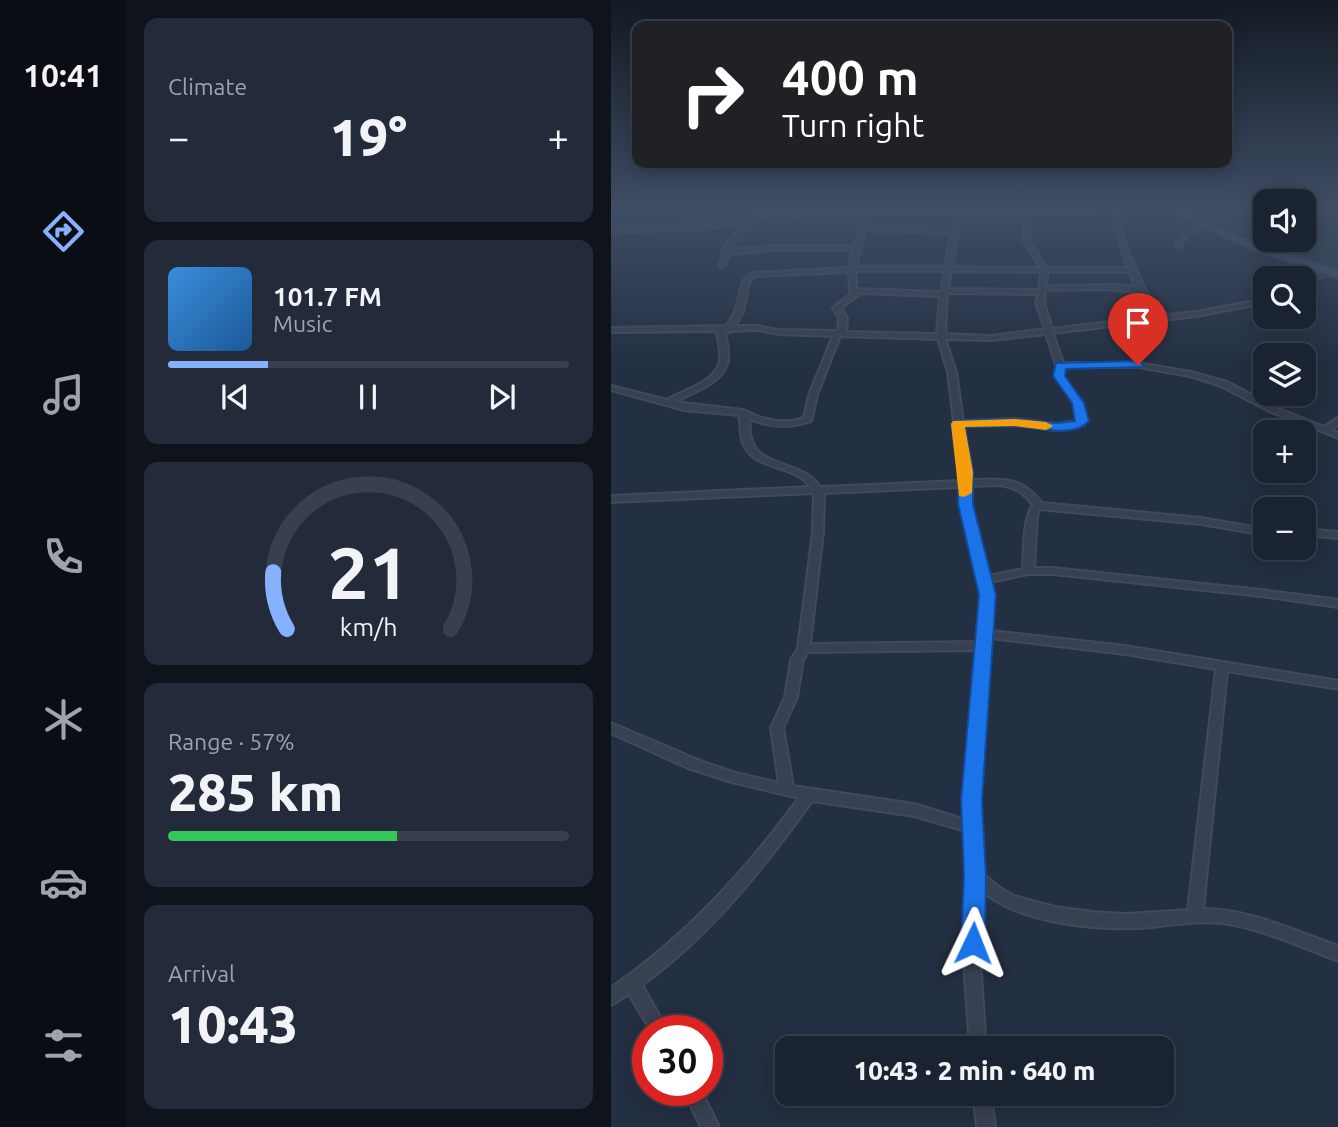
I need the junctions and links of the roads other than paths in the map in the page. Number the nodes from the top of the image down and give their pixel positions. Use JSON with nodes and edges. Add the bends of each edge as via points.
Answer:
{"nodes":[{"id":1,"x":724,"y":261,"type":"edge"},
{"id":2,"x":854,"y":261,"type":"edge"},
{"id":3,"x":950,"y":261,"type":"edge"},
{"id":4,"x":1039,"y":261,"type":"edge"},
{"id":5,"x":1129,"y":261,"type":"edge"},
{"id":6,"x":1294,"y":261,"type":"edge"},
{"id":7,"x":722,"y":265,"type":"dead end"},
{"id":8,"x":853,"y":269,"type":"junction"},
{"id":9,"x":1045,"y":269,"type":"junction"},
{"id":10,"x":948,"y":270,"type":"junction"},
{"id":11,"x":1132,"y":270,"type":"junction"},
{"id":12,"x":1333,"y":274,"type":"edge"},
{"id":13,"x":1041,"y":290,"type":"junction"},
{"id":14,"x":1140,"y":290,"type":"junction"},
{"id":15,"x":858,"y":292,"type":"junction"},
{"id":16,"x":944,"y":293,"type":"junction"},
{"id":17,"x":1253,"y":304,"type":"edge"},
{"id":18,"x":1154,"y":318,"type":"junction"},
{"id":19,"x":611,"y":330,"type":"edge"},
{"id":20,"x":624,"y":330,"type":"junction"},
{"id":21,"x":725,"y":330,"type":"junction"},
{"id":22,"x":840,"y":334,"type":"junction"},
{"id":23,"x":1050,"y":335,"type":"junction"},
{"id":24,"x":941,"y":337,"type":"junction"},
{"id":25,"x":611,"y":339,"type":"edge"},
{"id":26,"x":1060,"y":365,"type":"junction"},
{"id":27,"x":611,"y":388,"type":"edge"},
{"id":28,"x":669,"y":402,"type":"junction"},
{"id":29,"x":745,"y":414,"type":"junction"},
{"id":30,"x":1338,"y":419,"type":"edge"},
{"id":31,"x":958,"y":424,"type":"junction"},
{"id":32,"x":1324,"y":431,"type":"junction"},
{"id":33,"x":1338,"y":436,"type":"edge"},
{"id":34,"x":965,"y":483,"type":"junction"},
{"id":35,"x":818,"y":489,"type":"junction"},
{"id":36,"x":611,"y":499,"type":"edge"},
{"id":37,"x":1039,"y":506,"type":"junction"},
{"id":38,"x":1253,"y":530,"type":"edge"},
{"id":39,"x":1316,"y":534,"type":"edge"},
{"id":40,"x":1338,"y":535,"type":"edge"},
{"id":41,"x":1028,"y":571,"type":"junction"},
{"id":42,"x":985,"y":580,"type":"junction"},
{"id":43,"x":1338,"y":604,"type":"edge"},
{"id":44,"x":984,"y":640,"type":"junction"},
{"id":45,"x":804,"y":648,"type":"junction"},
{"id":46,"x":1222,"y":665,"type":"junction"},
{"id":47,"x":1338,"y":685,"type":"edge"},
{"id":48,"x":612,"y":731,"type":"edge"},
{"id":49,"x":787,"y":790,"type":"junction"},
{"id":50,"x":809,"y":795,"type":"junction"},
{"id":51,"x":971,"y":827,"type":"junction"},
{"id":52,"x":975,"y":875,"type":"junction"},
{"id":53,"x":1195,"y":916,"type":"junction"},
{"id":54,"x":1338,"y":954,"type":"edge"},
{"id":55,"x":632,"y":983,"type":"junction"},
{"id":56,"x":611,"y":997,"type":"edge"},
{"id":57,"x":651,"y":1015,"type":"edge"},
{"id":58,"x":977,"y":1036,"type":"edge"},
{"id":59,"x":700,"y":1106,"type":"edge"},
{"id":60,"x":983,"y":1106,"type":"edge"},
{"id":61,"x":710,"y":1127,"type":"edge"},
{"id":62,"x":985,"y":1127,"type":"edge"}],
"edges":[{"from":1,"to":7,"type":"street"},
{"from":2,"to":8,"type":"street"},
{"from":3,"to":10,"type":"street"},
{"from":4,"to":9,"type":"street"},
{"from":5,"to":11,"type":"street"},
{"from":6,"to":12,"type":"main road"},
{"from":8,"to":10,"type":"street"},
{"from":8,"to":15,"type":"street","via":[[852,290]]},
{"from":8,"to":21,"type":"street","via":[[753,274],[746,281],[739,312]]},
{"from":9,"to":10,"type":"street"},
{"from":9,"to":11,"type":"street"},
{"from":9,"to":13,"type":"street"},
{"from":10,"to":16,"type":"street"},
{"from":11,"to":14,"type":"street"},
{"from":13,"to":14,"type":"street","via":[[1128,286]]},
{"from":13,"to":16,"type":"street"},
{"from":13,"to":23,"type":"street","via":[[1040,303]]},
{"from":14,"to":18,"type":"street"},
{"from":15,"to":16,"type":"street"},
{"from":15,"to":22,"type":"street","via":[[837,308],[843,318]]},
{"from":16,"to":24,"type":"street"},
{"from":17,"to":18,"type":"street"},
{"from":18,"to":23,"type":"street"},
{"from":19,"to":20,"type":"street"},
{"from":20,"to":21,"type":"street"},
{"from":20,"to":25,"type":"street"},
{"from":21,"to":22,"type":"street"},
{"from":21,"to":28,"type":"street","via":[[724,360],[718,372]]},
{"from":22,"to":24,"type":"street"},
{"from":22,"to":29,"type":"street","via":[[813,395],[808,419],[760,422]]},
{"from":23,"to":24,"type":"street"},
{"from":23,"to":26,"type":"street"},
{"from":24,"to":31,"type":"street","via":[[952,372]]},
{"from":26,"to":31,"type":"street","via":[[1059,376],[1078,403],[1083,421],[1079,424]]},
{"from":26,"to":32,"type":"street","via":[[1138,365],[1191,374],[1235,388]]},
{"from":27,"to":28,"type":"street"},
{"from":28,"to":29,"type":"street"},
{"from":29,"to":35,"type":"street","via":[[743,432],[755,453],[805,476]]},
{"from":30,"to":32,"type":"street"},
{"from":31,"to":34,"type":"street"},
{"from":32,"to":33,"type":"street"},
{"from":34,"to":35,"type":"street"},
{"from":34,"to":37,"type":"street","via":[[1016,483],[1028,490]]},
{"from":34,"to":42,"type":"street"},
{"from":35,"to":36,"type":"street"},
{"from":35,"to":45,"type":"street","via":[[818,533]]},
{"from":37,"to":38,"type":"street"},
{"from":37,"to":41,"type":"street","via":[[1032,516]]},
{"from":39,"to":40,"type":"street"},
{"from":41,"to":42,"type":"street"},
{"from":41,"to":43,"type":"street","via":[[1194,585]]},
{"from":42,"to":44,"type":"street"},
{"from":44,"to":45,"type":"street"},
{"from":44,"to":46,"type":"street","via":[[1125,650]]},
{"from":44,"to":51,"type":"street"},
{"from":45,"to":49,"type":"street","via":[[777,728]]},
{"from":46,"to":47,"type":"street"},
{"from":46,"to":53,"type":"street"},
{"from":48,"to":49,"type":"street","via":[[693,764]]},
{"from":49,"to":50,"type":"street"},
{"from":50,"to":51,"type":"street","via":[[914,810]]},
{"from":50,"to":55,"type":"street","via":[[722,904]]},
{"from":51,"to":52,"type":"street"},
{"from":52,"to":53,"type":"street","via":[[1011,902],[1089,919],[1122,922]]},
{"from":52,"to":58,"type":"street","via":[[972,962]]},
{"from":53,"to":54,"type":"street","via":[[1237,920]]},
{"from":55,"to":56,"type":"street"},
{"from":55,"to":57,"type":"street"},
{"from":59,"to":61,"type":"street"},
{"from":60,"to":62,"type":"street"}]}
